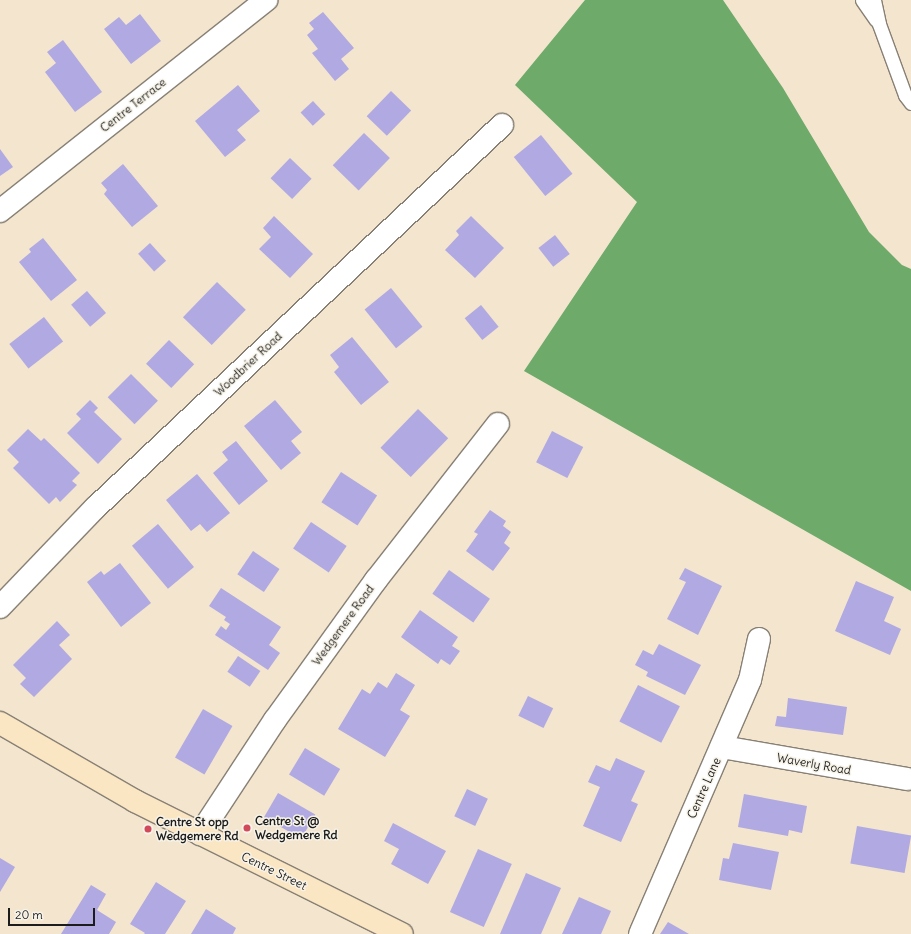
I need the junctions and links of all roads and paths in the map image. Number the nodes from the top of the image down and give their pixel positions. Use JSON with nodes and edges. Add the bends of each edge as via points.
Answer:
{"nodes":[{"id":1,"x":266,"y":0,"type":"edge"},
{"id":2,"x":862,"y":0,"type":"edge"},
{"id":3,"x":874,"y":0,"type":"edge"},
{"id":4,"x":879,"y":24,"type":"junction"},
{"id":5,"x":911,"y":103,"type":"edge"},
{"id":6,"x":502,"y":125,"type":"dead end"},
{"id":7,"x":0,"y":211,"type":"edge"},
{"id":8,"x":498,"y":424,"type":"dead end"},
{"id":9,"x":0,"y":607,"type":"edge"},
{"id":10,"x":759,"y":639,"type":"dead end"},
{"id":11,"x":0,"y":723,"type":"edge"},
{"id":12,"x":722,"y":747,"type":"junction"},
{"id":13,"x":907,"y":780,"type":"dead end"},
{"id":14,"x":200,"y":834,"type":"junction"},
{"id":15,"x":402,"y":934,"type":"edge"},
{"id":16,"x":640,"y":934,"type":"edge"}],
"edges":[{"from":1,"to":7,"type":"street","name":"Centre Terrace"},
{"from":2,"to":4,"type":"lane"},
{"from":3,"to":4,"type":"lane"},
{"from":4,"to":5,"type":"lane","via":[[905,95]]},
{"from":6,"to":9,"type":"street","name":"Woodbrier Road","via":[[95,508]]},
{"from":8,"to":14,"type":"street","name":"Wedgemere Road","via":[[376,580],[275,720]]},
{"from":10,"to":12,"type":"street","name":"Centre Lane","via":[[750,680]]},
{"from":11,"to":14,"type":"main road","name":"Centre Street","via":[[135,801]]},
{"from":12,"to":13,"type":"street","name":"Waverly Road"},
{"from":12,"to":16,"type":"street","name":"Centre Lane"},
{"from":14,"to":15,"type":"main road","name":"Centre Street"}]}
